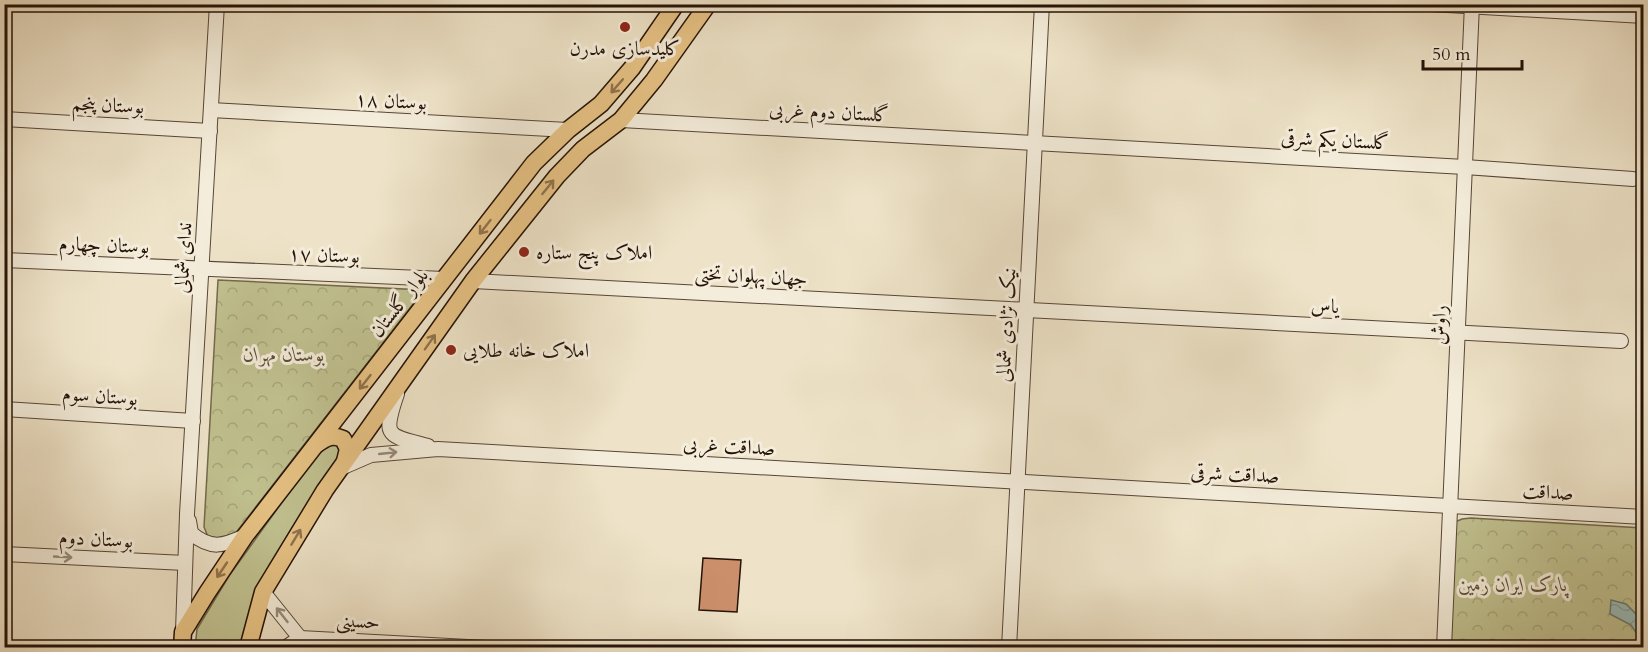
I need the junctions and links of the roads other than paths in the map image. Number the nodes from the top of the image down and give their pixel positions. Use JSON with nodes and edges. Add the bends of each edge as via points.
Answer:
{"nodes":[{"id":1,"x":217,"y":4,"type":"edge"},
{"id":2,"x":708,"y":4,"type":"edge"},
{"id":3,"x":1042,"y":4,"type":"edge"},
{"id":4,"x":1430,"y":4,"type":"edge"},
{"id":5,"x":674,"y":6,"type":"edge"},
{"id":6,"x":1472,"y":6,"type":"edge"},
{"id":7,"x":1644,"y":16,"type":"edge"},
{"id":8,"x":211,"y":110,"type":"junction"},
{"id":9,"x":4,"y":119,"type":"edge"},
{"id":10,"x":621,"y":120,"type":"junction"},
{"id":11,"x":568,"y":130,"type":"junction"},
{"id":12,"x":210,"y":131,"type":"junction"},
{"id":13,"x":1035,"y":143,"type":"junction"},
{"id":14,"x":1465,"y":167,"type":"junction"},
{"id":15,"x":1633,"y":178,"type":"dead end"},
{"id":16,"x":4,"y":260,"type":"edge"},
{"id":17,"x":202,"y":269,"type":"junction"},
{"id":18,"x":444,"y":279,"type":"junction"},
{"id":19,"x":473,"y":281,"type":"junction"},
{"id":20,"x":1026,"y":310,"type":"junction"},
{"id":21,"x":1458,"y":333,"type":"junction"},
{"id":22,"x":1621,"y":341,"type":"dead end"},
{"id":23,"x":402,"y":381,"type":"junction"},
{"id":24,"x":4,"y":409,"type":"edge"},
{"id":25,"x":193,"y":421,"type":"junction"},
{"id":26,"x":317,"y":444,"type":"junction"},
{"id":27,"x":438,"y":450,"type":"junction"},
{"id":28,"x":343,"y":464,"type":"junction"},
{"id":29,"x":1018,"y":482,"type":"junction"},
{"id":30,"x":1450,"y":506,"type":"junction"},
{"id":31,"x":187,"y":513,"type":"junction"},
{"id":32,"x":1644,"y":517,"type":"edge"},
{"id":33,"x":245,"y":536,"type":"junction"},
{"id":34,"x":4,"y":554,"type":"edge"},
{"id":35,"x":186,"y":563,"type":"junction"},
{"id":36,"x":263,"y":591,"type":"junction"},
{"id":37,"x":300,"y":638,"type":"junction"},
{"id":38,"x":183,"y":640,"type":"edge"},
{"id":39,"x":248,"y":648,"type":"edge"},
{"id":40,"x":285,"y":648,"type":"edge"},
{"id":41,"x":487,"y":648,"type":"edge"},
{"id":42,"x":1009,"y":648,"type":"edge"},
{"id":43,"x":1444,"y":648,"type":"edge"}],
"edges":[{"from":1,"to":8,"type":"street","name":"ندای شمالی"},
{"from":2,"to":10,"type":"main road"},
{"from":3,"to":13,"type":"street","name":"نیک نژادی شمالی"},
{"from":4,"to":6,"type":"street"},
{"from":5,"to":11,"type":"main road","name":"بلوار گلستان","one_way":true,"via":[[632,68],[601,104]]},
{"from":6,"to":7,"type":"street"},
{"from":6,"to":14,"type":"street","name":"راوش"},
{"from":8,"to":11,"type":"street","name":"بوستان ۱۸"},
{"from":8,"to":12,"type":"street","name":"ندای شمالی"},
{"from":9,"to":12,"type":"street","name":"بوستان پنجم"},
{"from":10,"to":13,"type":"street","name":"گلستان دوم غربی"},
{"from":19,"to":10,"type":"main road","one_way":true,"via":[[557,176],[583,149]]},
{"from":11,"to":18,"type":"main road","name":"بلوار گلستان","one_way":true,"via":[[534,163]]},
{"from":12,"to":17,"type":"street","name":"ندای شمالی"},
{"from":13,"to":14,"type":"street","name":"گلستان یکم شرقی"},
{"from":13,"to":20,"type":"street","name":"نیک نژادی شمالی"},
{"from":14,"to":15,"type":"street","name":"گلستان یکم شرقی"},
{"from":14,"to":21,"type":"street","name":"راوش"},
{"from":16,"to":17,"type":"street","name":"بوستان چهارم"},
{"from":17,"to":18,"type":"street","name":"بوستان ۱۷"},
{"from":17,"to":25,"type":"street","name":"ندای شمالی"},
{"from":18,"to":26,"type":"main road","name":"بلوار گلستان","one_way":true},
{"from":19,"to":20,"type":"street","name":"جهان پهلوان تختی"},
{"from":23,"to":19,"type":"main road","one_way":true},
{"from":20,"to":21,"type":"street","name":"یاس"},
{"from":20,"to":29,"type":"street","name":"نیک نژادی شمالی"},
{"from":21,"to":22,"type":"street","name":"یاس"},
{"from":21,"to":30,"type":"street","name":"راوش"},
{"from":23,"to":27,"type":"street","name":"صداقت غربی","via":[[389,419],[391,432]]},
{"from":23,"to":28,"type":"main road"},
{"from":24,"to":25,"type":"street","name":"بوستان سوم"},
{"from":25,"to":31,"type":"street","name":"ندای شمالی"},
{"from":26,"to":28,"type":"main road","via":[[333,436],[343,439],[348,449]]},
{"from":26,"to":33,"type":"main road","name":"بلوار گلستان"},
{"from":28,"to":27,"type":"street","name":"صداقت غربی","one_way":true,"via":[[371,455]]},
{"from":27,"to":29,"type":"street","name":"صداقت غربی"},
{"from":36,"to":28,"type":"main road","one_way":true},
{"from":29,"to":30,"type":"street","name":"صداقت شرقی"},
{"from":29,"to":42,"type":"street","name":"نیک نژادی شمالی"},
{"from":30,"to":32,"type":"street","name":"صداقت"},
{"from":30,"to":43,"type":"street","name":"راوش"},
{"from":31,"to":33,"type":"street","name":"ندای شمالی","via":[[191,533],[204,543],[228,544]]},
{"from":31,"to":35,"type":"street","name":"ندای شمالی"},
{"from":33,"to":38,"type":"main road","name":"بلوار گلستان","one_way":true,"via":[[207,593]]},
{"from":34,"to":35,"type":"street","name":"بوستان دوم","one_way":true},
{"from":35,"to":38,"type":"street","name":"ندای شمالی"},
{"from":37,"to":36,"type":"street","one_way":true},
{"from":36,"to":39,"type":"main road"},
{"from":37,"to":40,"type":"street"},
{"from":37,"to":41,"type":"street","name":"حسینی"}]}
